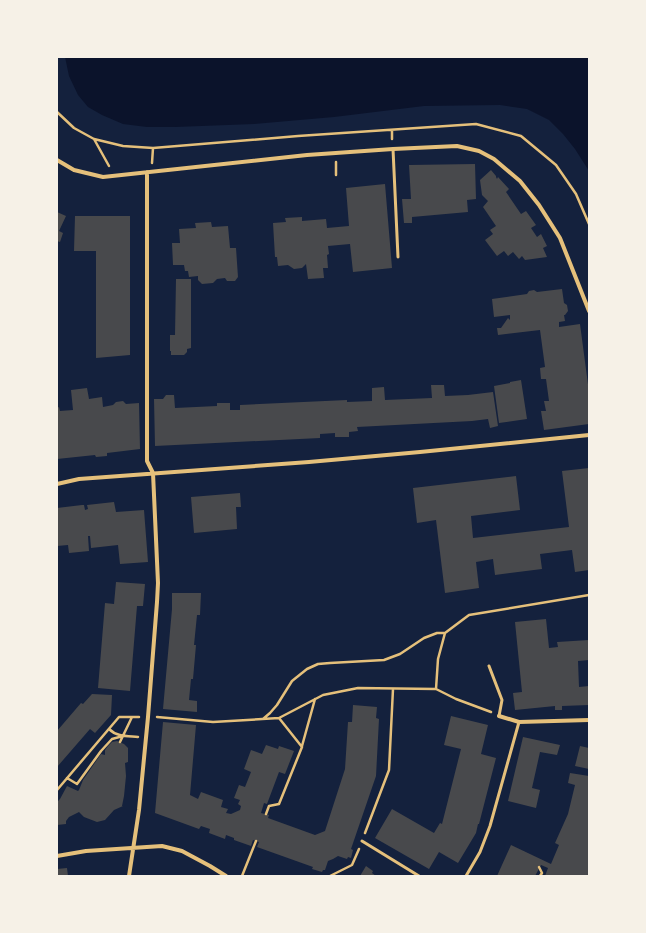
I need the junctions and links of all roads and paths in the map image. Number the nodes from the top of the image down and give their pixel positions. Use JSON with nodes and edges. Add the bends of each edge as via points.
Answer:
{"nodes":[{"id":1,"x":94,"y":139,"type":"dead end"},
{"id":2,"x":393,"y":149,"type":"junction"},
{"id":3,"x":57,"y":160,"type":"edge"},
{"id":4,"x":336,"y":164,"type":"dead end"},
{"id":5,"x":147,"y":172,"type":"junction"},
{"id":6,"x":336,"y":175,"type":"dead end"},
{"id":7,"x":114,"y":176,"type":"junction"},
{"id":8,"x":398,"y":257,"type":"dead end"},
{"id":9,"x":589,"y":311,"type":"edge"},
{"id":10,"x":589,"y":435,"type":"edge"},
{"id":11,"x":153,"y":473,"type":"junction"},
{"id":12,"x":57,"y":484,"type":"edge"},
{"id":13,"x":589,"y":595,"type":"edge"},
{"id":14,"x":445,"y":633,"type":"junction"},
{"id":15,"x":489,"y":666,"type":"dead end"},
{"id":16,"x":393,"y":689,"type":"junction"},
{"id":17,"x":436,"y":689,"type":"junction"},
{"id":18,"x":315,"y":699,"type":"junction"},
{"id":19,"x":148,"y":716,"type":"junction"},
{"id":20,"x":499,"y":716,"type":"junction"},
{"id":21,"x":132,"y":717,"type":"junction"},
{"id":22,"x":279,"y":718,"type":"junction"},
{"id":23,"x":262,"y":719,"type":"junction"},
{"id":24,"x":589,"y":720,"type":"edge"},
{"id":25,"x":519,"y":722,"type":"junction"},
{"id":26,"x":108,"y":729,"type":"junction"},
{"id":27,"x":123,"y":736,"type":"junction"},
{"id":28,"x":130,"y":736,"type":"dead end"},
{"id":29,"x":120,"y":742,"type":"dead end"},
{"id":30,"x":302,"y":747,"type":"junction"},
{"id":31,"x":67,"y":778,"type":"junction"},
{"id":32,"x":57,"y":790,"type":"edge"},
{"id":33,"x":266,"y":814,"type":"dead end"},
{"id":34,"x":256,"y":841,"type":"dead end"},
{"id":35,"x":362,"y":841,"type":"junction"},
{"id":36,"x":133,"y":848,"type":"junction"},
{"id":37,"x":57,"y":856,"type":"edge"},
{"id":38,"x":539,"y":867,"type":"dead end"},
{"id":39,"x":129,"y":876,"type":"edge"},
{"id":40,"x":226,"y":876,"type":"edge"},
{"id":41,"x":242,"y":876,"type":"edge"},
{"id":42,"x":330,"y":876,"type":"edge"},
{"id":43,"x":419,"y":876,"type":"edge"},
{"id":44,"x":466,"y":876,"type":"edge"},
{"id":45,"x":540,"y":876,"type":"edge"}],
"edges":[{"from":1,"to":7,"type":"path"},
{"from":2,"to":5,"type":"street","via":[[307,155]]},
{"from":2,"to":8,"type":"lane"},
{"from":2,"to":9,"type":"street","via":[[457,146],[479,151],[494,159],[520,181],[540,205],[560,238]]},
{"from":3,"to":7,"type":"street","via":[[74,170],[103,177]]},
{"from":4,"to":6,"type":"path"},
{"from":5,"to":7,"type":"street"},
{"from":5,"to":11,"type":"street","via":[[147,461]]},
{"from":10,"to":11,"type":"street","via":[[309,462]]},
{"from":11,"to":12,"type":"street","via":[[79,479]]},
{"from":11,"to":19,"type":"street","via":[[158,583]]},
{"from":13,"to":14,"type":"path","via":[[469,615]]},
{"from":14,"to":17,"type":"path","via":[[438,659]]},
{"from":14,"to":23,"type":"path","via":[[424,638],[400,654],[384,660],[324,663],[307,669],[292,681],[278,705]]},
{"from":15,"to":20,"type":"lane","via":[[502,700]]},
{"from":16,"to":17,"type":"path"},
{"from":16,"to":18,"type":"path","via":[[358,688]]},
{"from":16,"to":35,"type":"path","via":[[389,770]]},
{"from":17,"to":20,"type":"path","via":[[456,700]]},
{"from":18,"to":22,"type":"path"},
{"from":18,"to":30,"type":"path"},
{"from":19,"to":21,"type":"path"},
{"from":19,"to":23,"type":"path","via":[[213,722]]},
{"from":19,"to":36,"type":"street"},
{"from":20,"to":25,"type":"street"},
{"from":21,"to":26,"type":"path","via":[[119,717]]},
{"from":21,"to":27,"type":"path"},
{"from":22,"to":23,"type":"path"},
{"from":22,"to":30,"type":"path"},
{"from":24,"to":25,"type":"street"},
{"from":25,"to":44,"type":"lane","via":[[490,826],[480,852]]},
{"from":26,"to":27,"type":"path","via":[[113,734]]},
{"from":26,"to":31,"type":"path"},
{"from":27,"to":28,"type":"path"},
{"from":27,"to":29,"type":"path"},
{"from":27,"to":31,"type":"path","via":[[112,739],[77,784]]},
{"from":30,"to":33,"type":"path","via":[[279,804],[269,806]]},
{"from":31,"to":32,"type":"path"},
{"from":34,"to":41,"type":"path"},
{"from":35,"to":42,"type":"path","via":[[352,865]]},
{"from":35,"to":43,"type":"lane"},
{"from":36,"to":37,"type":"street"},
{"from":36,"to":39,"type":"street"},
{"from":36,"to":40,"type":"street","via":[[162,846],[182,852]]},
{"from":38,"to":45,"type":"path","via":[[542,873]]}]}
